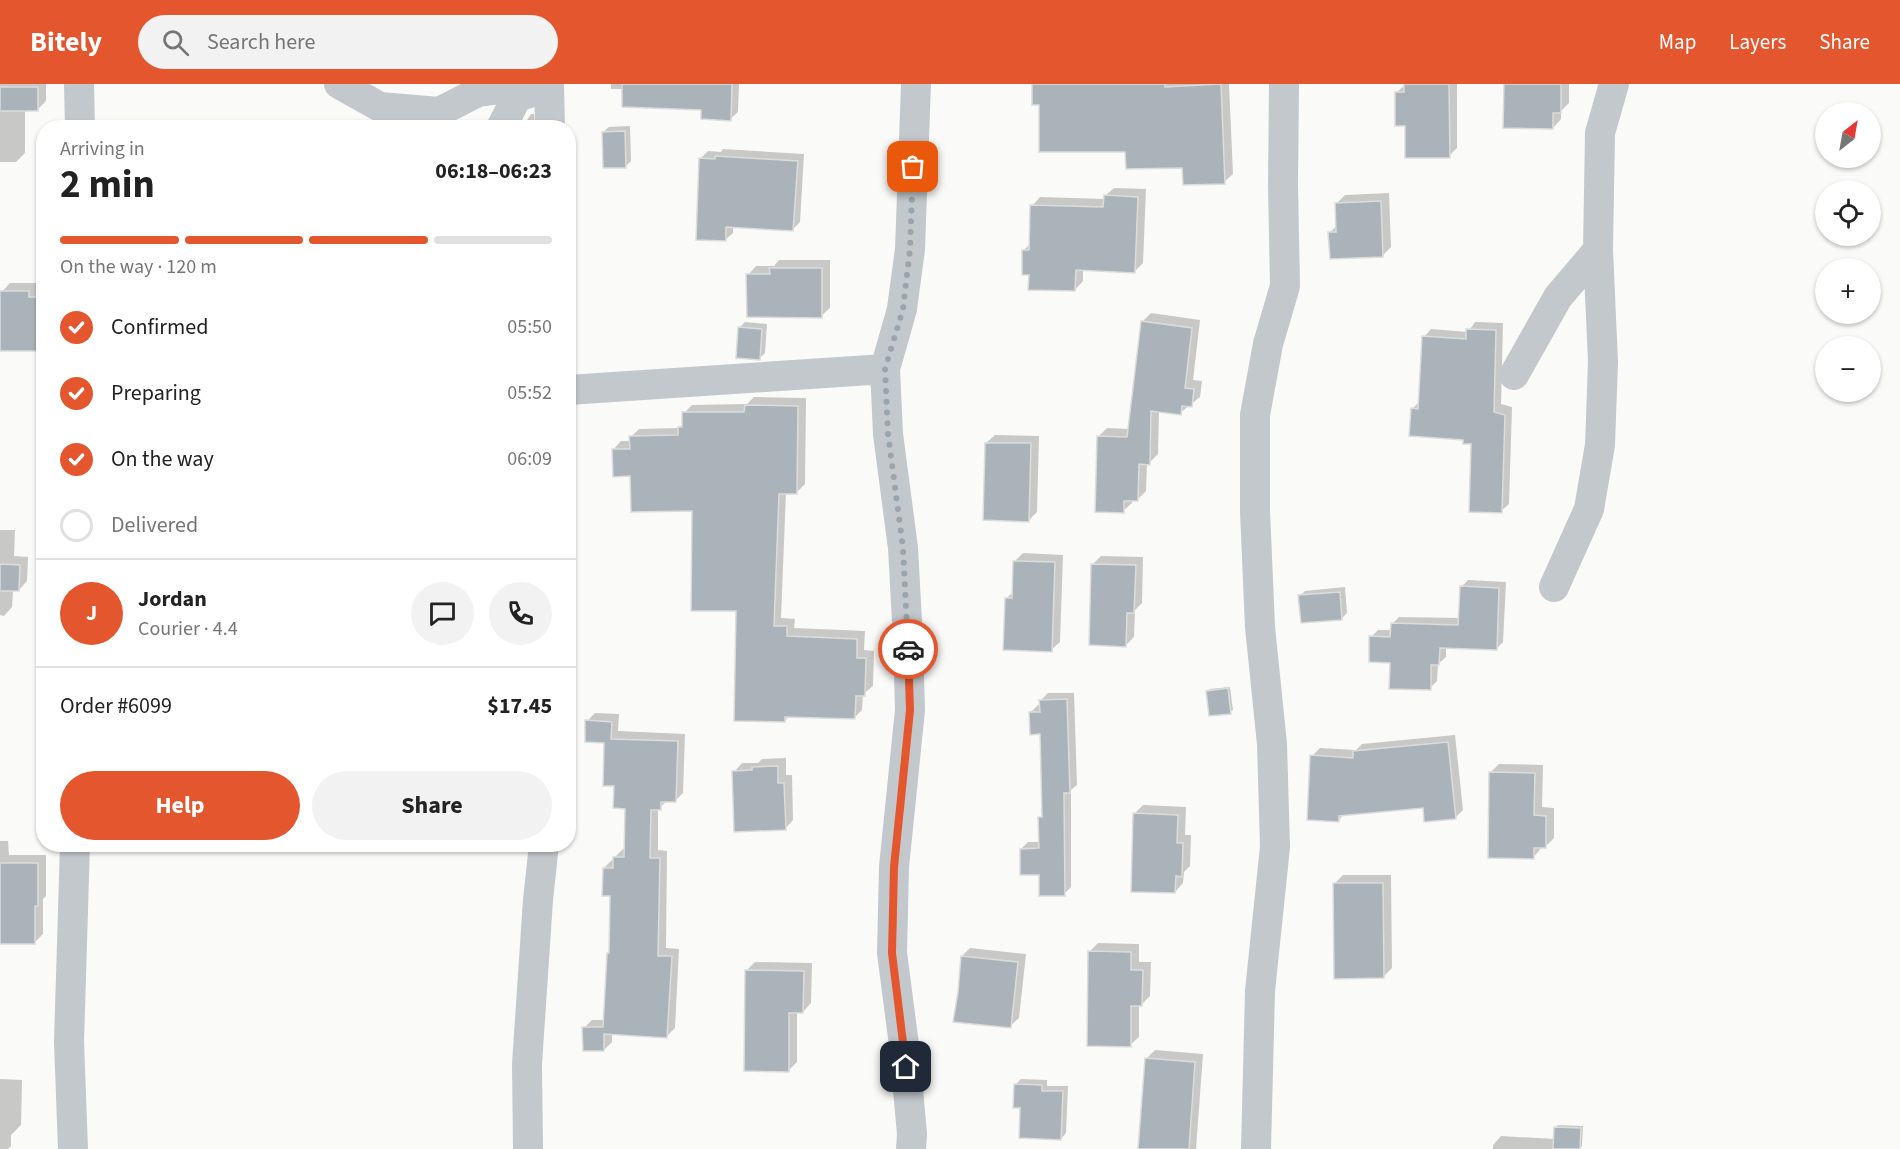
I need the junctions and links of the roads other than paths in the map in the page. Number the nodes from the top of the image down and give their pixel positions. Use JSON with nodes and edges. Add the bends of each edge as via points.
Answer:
{"nodes":[{"id":1,"x":79,"y":84,"type":"edge"},
{"id":2,"x":339,"y":84,"type":"edge"},
{"id":3,"x":916,"y":84,"type":"edge"},
{"id":4,"x":1284,"y":84,"type":"edge"},
{"id":5,"x":1614,"y":84,"type":"edge"},
{"id":6,"x":549,"y":85,"type":"edge"},
{"id":7,"x":80,"y":120,"type":"edge"},
{"id":8,"x":505,"y":120,"type":"edge"},
{"id":9,"x":550,"y":120,"type":"edge"},
{"id":10,"x":1598,"y":250,"type":"junction"},
{"id":11,"x":885,"y":369,"type":"junction"},
{"id":12,"x":1514,"y":375,"type":"dead end"},
{"id":13,"x":576,"y":389,"type":"edge"},
{"id":14,"x":1554,"y":587,"type":"dead end"},
{"id":15,"x":75,"y":852,"type":"edge"},
{"id":16,"x":543,"y":852,"type":"edge"},
{"id":17,"x":73,"y":1149,"type":"edge"},
{"id":18,"x":528,"y":1149,"type":"edge"},
{"id":19,"x":911,"y":1149,"type":"edge"},
{"id":20,"x":1256,"y":1149,"type":"edge"}],
"edges":[{"from":1,"to":7,"type":"street"},
{"from":2,"to":6,"type":"street","via":[[380,106],[439,112],[478,92]]},
{"from":3,"to":11,"type":"street","via":[[910,249],[903,309]]},
{"from":4,"to":20,"type":"street","via":[[1285,286],[1268,344],[1255,415],[1260,627],[1272,744],[1275,847],[1260,991]]},
{"from":5,"to":10,"type":"street","via":[[1600,133]]},
{"from":6,"to":8,"type":"street","via":[[517,97]]},
{"from":6,"to":9,"type":"street"},
{"from":10,"to":12,"type":"street","via":[[1558,297]]},
{"from":10,"to":14,"type":"street","via":[[1603,362],[1600,445],[1589,509]]},
{"from":11,"to":13,"type":"street"},
{"from":11,"to":19,"type":"street","via":[[908,640],[910,710],[894,867],[892,953],[904,1045]]},
{"from":15,"to":17,"type":"street","via":[[69,1042]]},
{"from":16,"to":18,"type":"street","via":[[527,1064]]}]}
